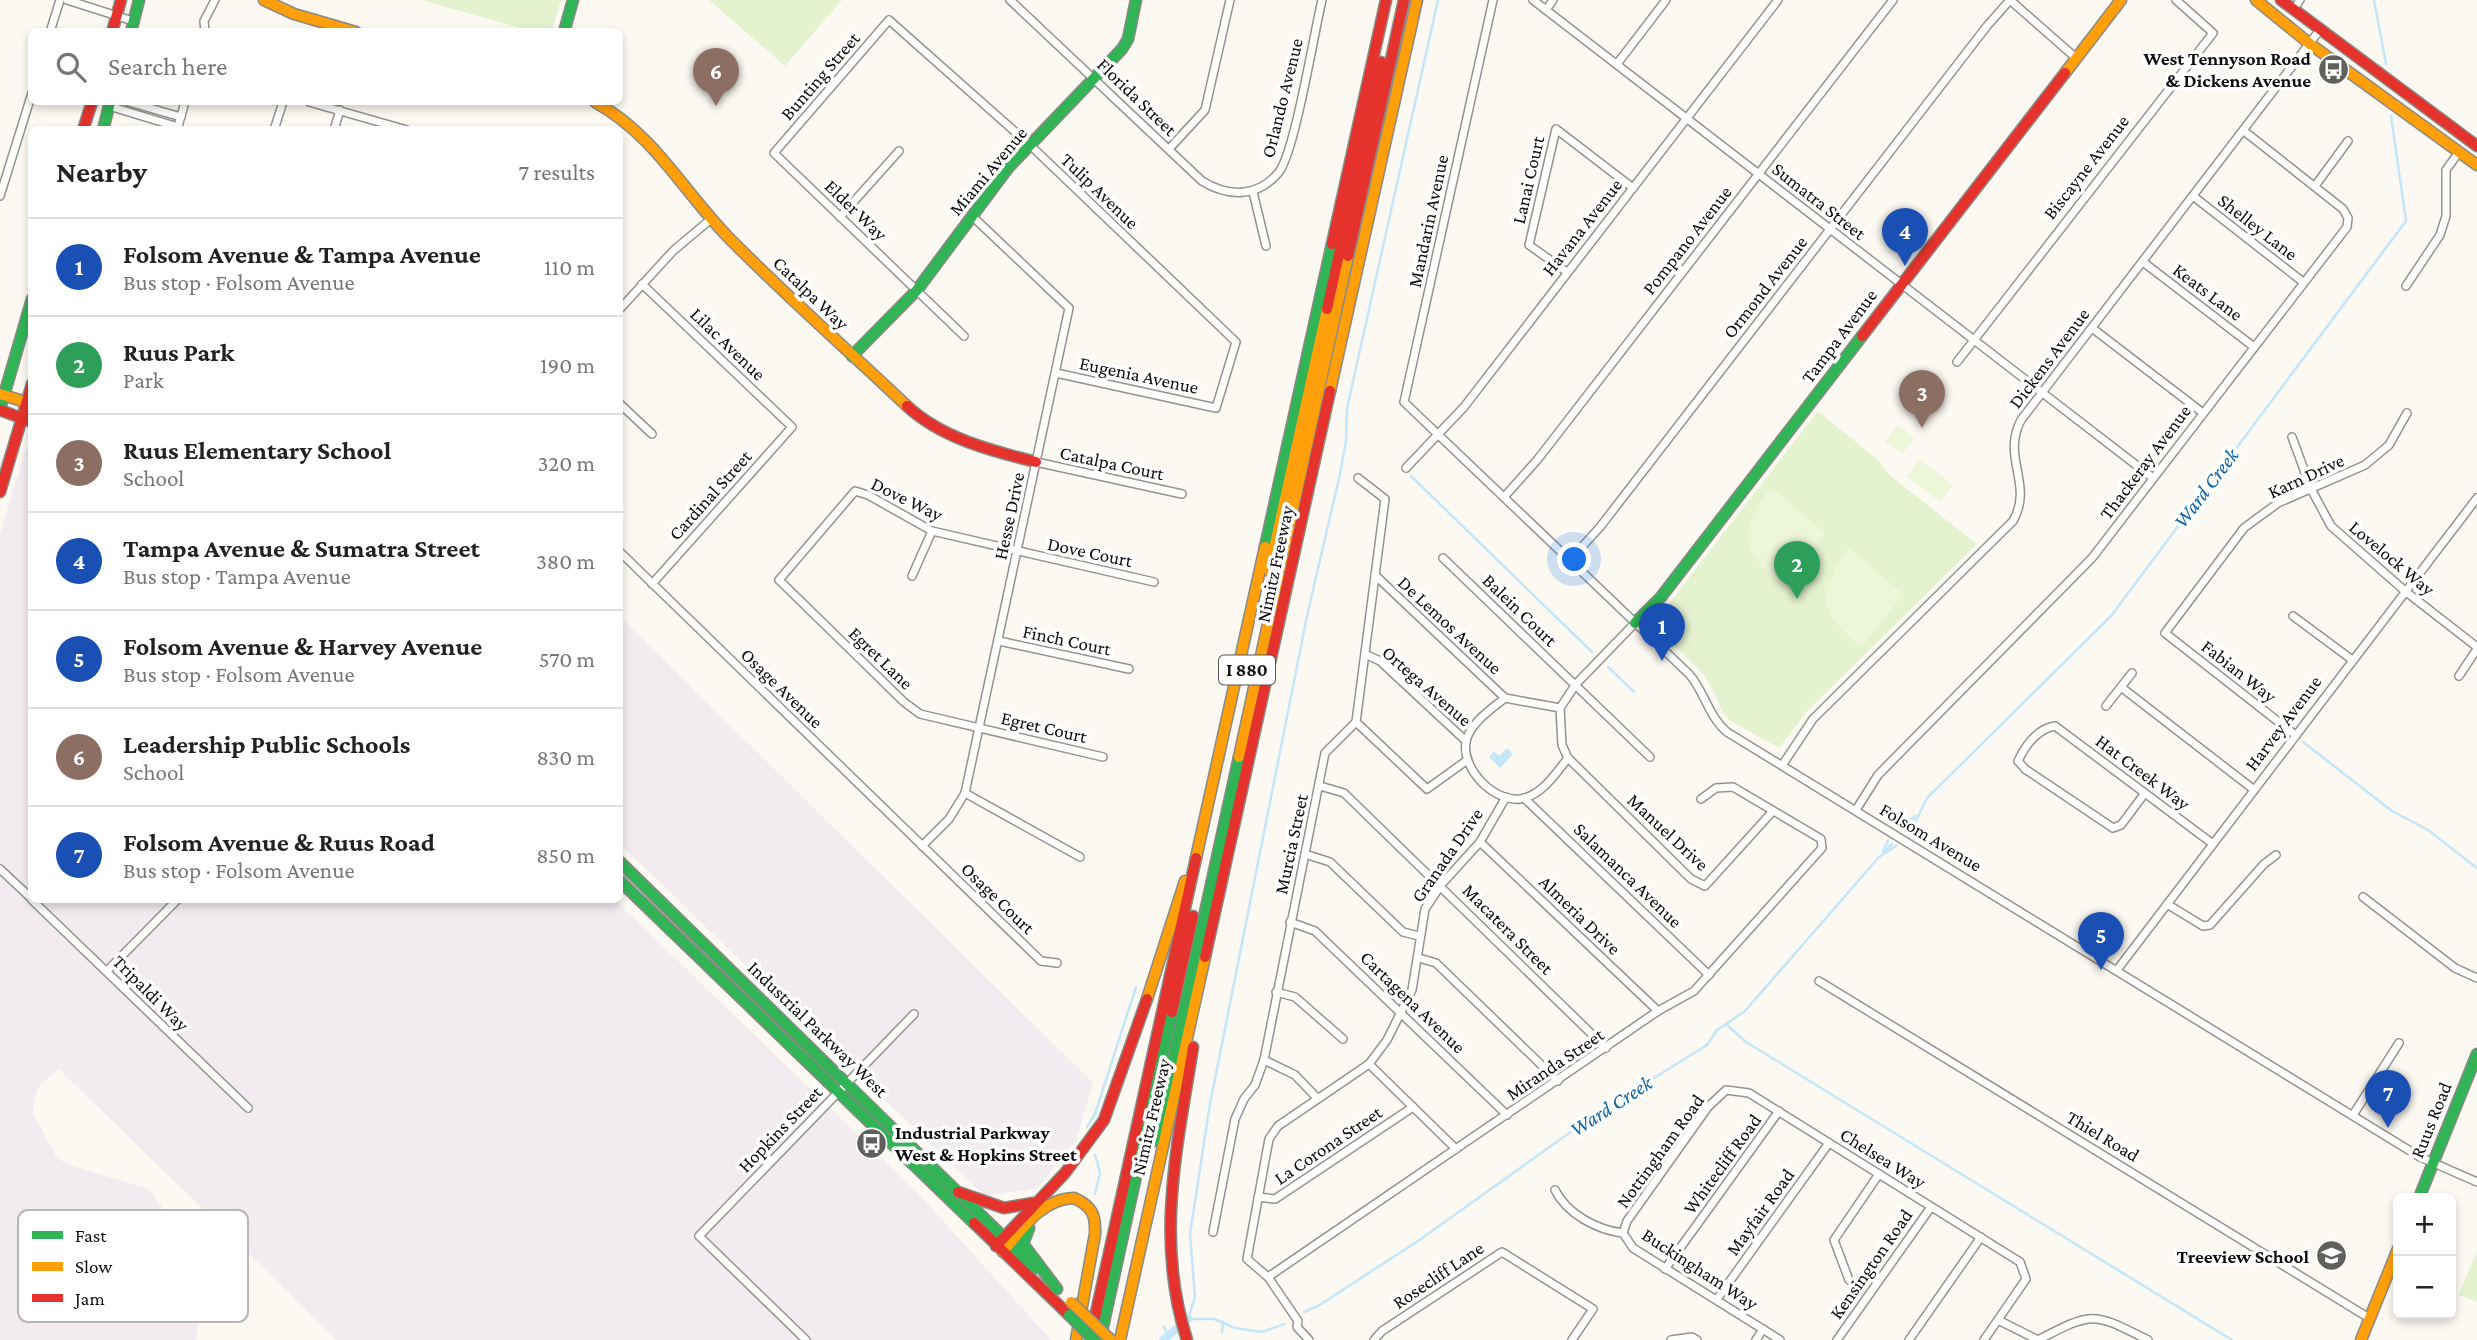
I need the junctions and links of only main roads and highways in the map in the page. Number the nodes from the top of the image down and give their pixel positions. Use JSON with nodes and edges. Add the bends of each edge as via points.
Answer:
{"nodes":[{"id":1,"x":121,"y":0,"type":"edge"},
{"id":2,"x":139,"y":0,"type":"edge"},
{"id":3,"x":264,"y":0,"type":"edge"},
{"id":4,"x":573,"y":0,"type":"edge"},
{"id":5,"x":1136,"y":0,"type":"edge"},
{"id":6,"x":1386,"y":0,"type":"edge"},
{"id":7,"x":1394,"y":0,"type":"edge"},
{"id":8,"x":1404,"y":0,"type":"edge"},
{"id":9,"x":1417,"y":0,"type":"edge"},
{"id":10,"x":2121,"y":0,"type":"edge"},
{"id":11,"x":2256,"y":0,"type":"edge"},
{"id":12,"x":2281,"y":0,"type":"edge"},
{"id":13,"x":132,"y":26,"type":"edge"},
{"id":14,"x":113,"y":28,"type":"edge"},
{"id":15,"x":342,"y":28,"type":"edge"},
{"id":16,"x":565,"y":28,"type":"edge"},
{"id":17,"x":91,"y":105,"type":"edge"},
{"id":18,"x":107,"y":105,"type":"edge"},
{"id":19,"x":601,"y":105,"type":"edge"},
{"id":20,"x":84,"y":126,"type":"edge"},
{"id":21,"x":104,"y":126,"type":"edge"},
{"id":22,"x":2477,"y":146,"type":"edge"},
{"id":23,"x":2477,"y":165,"type":"edge"},
{"id":24,"x":28,"y":312,"type":"edge"},
{"id":25,"x":852,"y":356,"type":"junction"},
{"id":26,"x":2,"y":395,"type":"edge"},
{"id":27,"x":28,"y":403,"type":"edge"},
{"id":28,"x":0,"y":409,"type":"edge"},
{"id":29,"x":26,"y":421,"type":"edge"},
{"id":30,"x":1036,"y":462,"type":"road end"},
{"id":31,"x":0,"y":492,"type":"edge"},
{"id":32,"x":1635,"y":623,"type":"road end"},
{"id":33,"x":1210,"y":801,"type":"junction"},
{"id":34,"x":623,"y":865,"type":"edge"},
{"id":35,"x":623,"y":884,"type":"edge"},
{"id":36,"x":1205,"y":968,"type":"junction"},
{"id":37,"x":2477,"y":1054,"type":"edge"},
{"id":38,"x":958,"y":1192,"type":"junction"},
{"id":39,"x":2421,"y":1193,"type":"edge"},
{"id":40,"x":1039,"y":1199,"type":"junction"},
{"id":41,"x":1032,"y":1221,"type":"junction"},
{"id":42,"x":1003,"y":1245,"type":"junction"},
{"id":43,"x":2395,"y":1256,"type":"edge"},
{"id":44,"x":1057,"y":1289,"type":"junction"},
{"id":45,"x":1076,"y":1340,"type":"edge"},
{"id":46,"x":1092,"y":1340,"type":"edge"},
{"id":47,"x":1100,"y":1340,"type":"edge"},
{"id":48,"x":1111,"y":1340,"type":"edge"},
{"id":49,"x":1120,"y":1340,"type":"edge"},
{"id":50,"x":1187,"y":1340,"type":"edge"},
{"id":51,"x":2361,"y":1340,"type":"edge"}],
"edges":[{"from":1,"to":14,"type":"main road"},
{"from":2,"to":13,"type":"main road"},
{"from":3,"to":15,"type":"main road"},
{"from":4,"to":16,"type":"main road"},
{"from":5,"to":25,"type":"main road","name":"Miami Avenue","via":[[1128,39],[995,183],[917,290]]},
{"from":6,"to":33,"type":"main road","name":"Nimitz Freeway","number":"I 880"},
{"from":7,"to":47,"type":"main road","number":"I 880"},
{"from":8,"to":48,"type":"main road","number":"I 880"},
{"from":9,"to":36,"type":"main road","name":"Nimitz Freeway","number":"I 880"},
{"from":10,"to":32,"type":"main road","name":"Tampa Avenue","via":[[1673,581]]},
{"from":11,"to":23,"type":"main road"},
{"from":12,"to":22,"type":"main road"},
{"from":17,"to":20,"type":"main road"},
{"from":18,"to":21,"type":"main road"},
{"from":19,"to":25,"type":"main road","name":"Catalpa Way","via":[[645,137],[711,219]]},
{"from":24,"to":26,"type":"main road"},
{"from":25,"to":30,"type":"main road","name":"Catalpa Way","via":[[917,415],[996,452]]},
{"from":26,"to":27,"type":"main road"},
{"from":26,"to":28,"type":"main road"},
{"from":28,"to":29,"type":"main road"},
{"from":29,"to":31,"type":"main road"},
{"from":33,"to":40,"type":"main road","via":[[1109,1110],[1086,1148]]},
{"from":33,"to":46,"type":"main road","name":"Nimitz Freeway","number":"I 880"},
{"from":34,"to":38,"type":"main road","name":"Industrial Parkway West"},
{"from":35,"to":42,"type":"main road","name":"Industrial Parkway West","via":[[836,1093]]},
{"from":36,"to":49,"type":"main road","name":"Nimitz Freeway","number":"I 880"},
{"from":36,"to":50,"type":"main road","via":[[1168,1237],[1171,1282]]},
{"from":37,"to":39,"type":"main road","name":"Ruus Road"},
{"from":38,"to":40,"type":"main road","via":[[998,1209],[1017,1209]]},
{"from":38,"to":42,"type":"main road","name":"Industrial Parkway West"},
{"from":40,"to":42,"type":"main road"},
{"from":41,"to":42,"type":"main road"},
{"from":41,"to":44,"type":"main road","via":[[1023,1244]]},
{"from":41,"to":45,"type":"main road","via":[[1064,1196],[1078,1199],[1094,1213],[1096,1234]]},
{"from":42,"to":44,"type":"main road","name":"Industrial Parkway West"},
{"from":42,"to":46,"type":"main road","name":"Industrial Parkway West","bridge":true},
{"from":43,"to":51,"type":"main road"},
{"from":44,"to":48,"type":"main road","name":"Industrial Parkway West","bridge":true}]}
